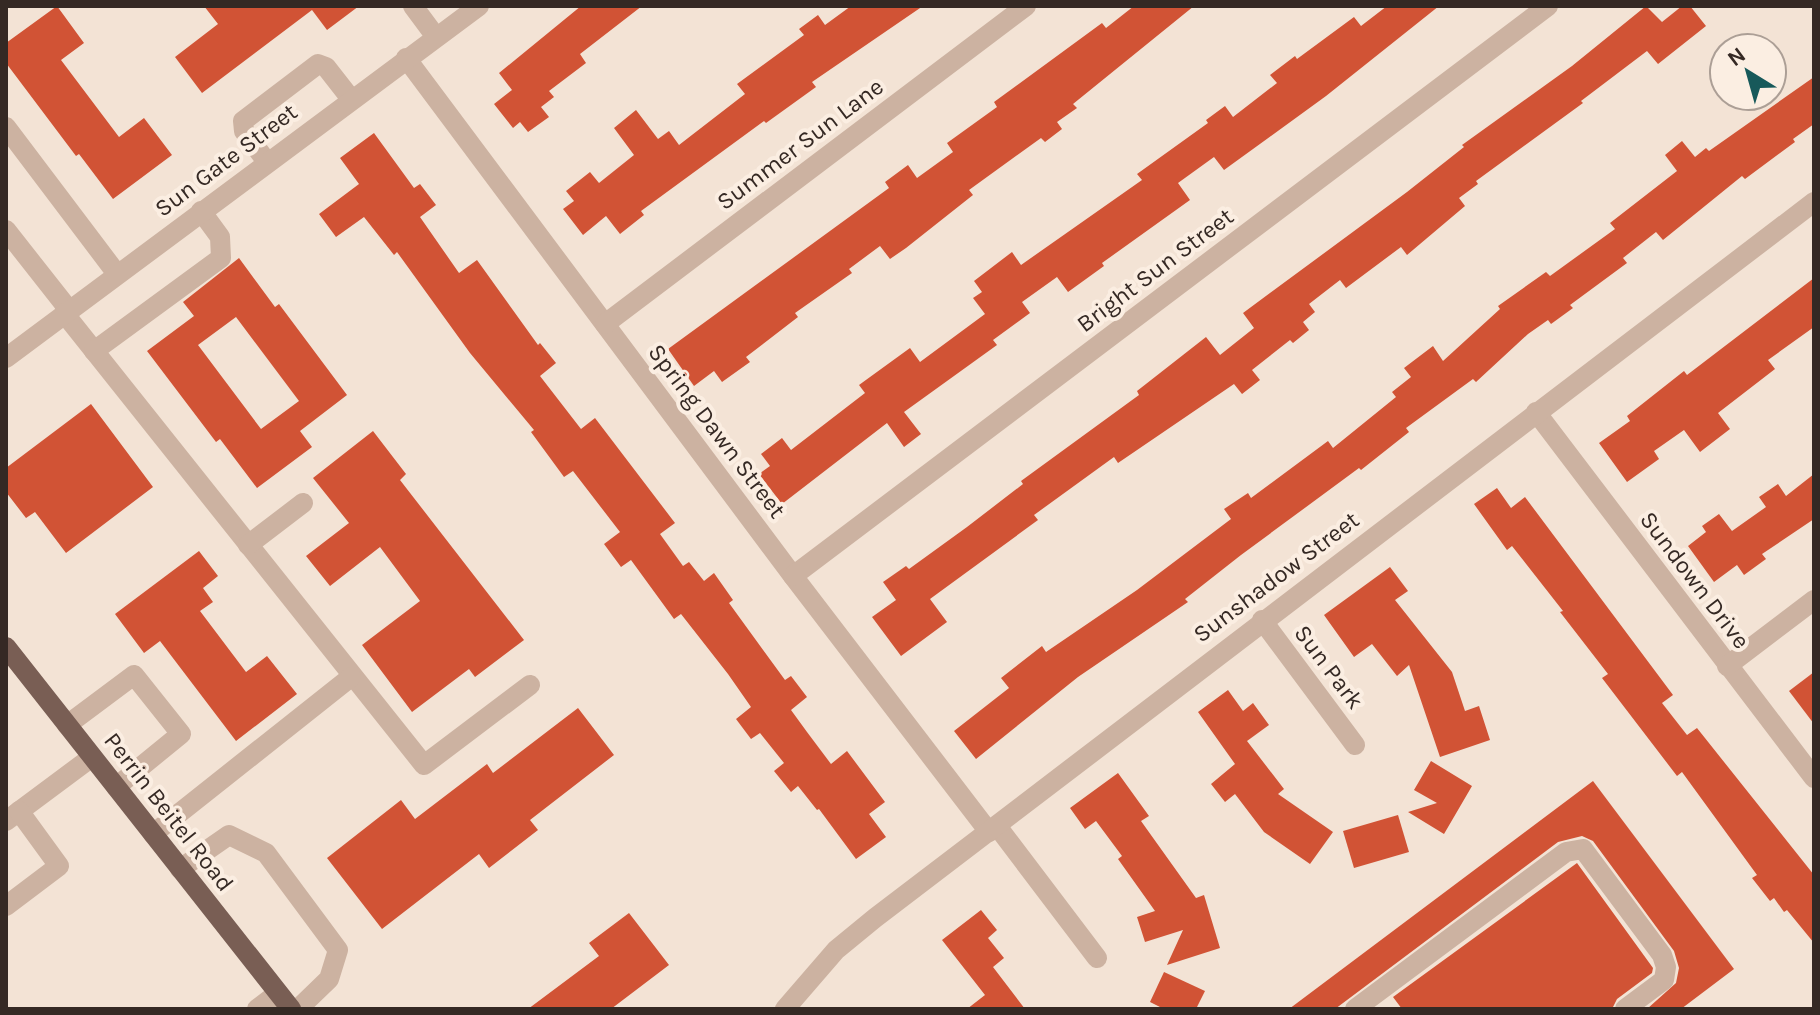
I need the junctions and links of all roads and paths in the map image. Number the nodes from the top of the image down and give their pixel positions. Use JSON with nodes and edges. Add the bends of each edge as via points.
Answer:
{"nodes":[{"id":1,"x":413,"y":6,"type":"edge"},
{"id":2,"x":479,"y":6,"type":"edge"},
{"id":3,"x":1026,"y":6,"type":"edge"},
{"id":4,"x":1548,"y":6,"type":"edge"},
{"id":5,"x":436,"y":37,"type":"junction"},
{"id":6,"x":406,"y":58,"type":"junction"},
{"id":7,"x":351,"y":99,"type":"junction"},
{"id":8,"x":6,"y":127,"type":"edge"},
{"id":9,"x":267,"y":162,"type":"junction"},
{"id":10,"x":1814,"y":202,"type":"edge"},
{"id":11,"x":201,"y":211,"type":"junction"},
{"id":12,"x":6,"y":230,"type":"edge"},
{"id":13,"x":117,"y":274,"type":"junction"},
{"id":14,"x":66,"y":311,"type":"junction"},
{"id":15,"x":605,"y":324,"type":"junction"},
{"id":16,"x":94,"y":351,"type":"junction"},
{"id":17,"x":6,"y":358,"type":"edge"},
{"id":18,"x":1536,"y":412,"type":"junction"},
{"id":19,"x":303,"y":503,"type":"dead end"},
{"id":20,"x":248,"y":545,"type":"junction"},
{"id":21,"x":793,"y":576,"type":"junction"},
{"id":22,"x":1814,"y":600,"type":"edge"},
{"id":23,"x":1262,"y":620,"type":"junction"},
{"id":24,"x":8,"y":655,"type":"edge"},
{"id":25,"x":1727,"y":666,"type":"junction"},
{"id":26,"x":351,"y":677,"type":"junction"},
{"id":27,"x":530,"y":685,"type":"dead end"},
{"id":28,"x":67,"y":725,"type":"junction"},
{"id":29,"x":1355,"y":745,"type":"dead end"},
{"id":30,"x":92,"y":757,"type":"junction"},
{"id":31,"x":1814,"y":778,"type":"edge"},
{"id":32,"x":116,"y":787,"type":"junction"},
{"id":33,"x":13,"y":816,"type":"edge"},
{"id":34,"x":993,"y":829,"type":"junction"},
{"id":35,"x":153,"y":834,"type":"junction"},
{"id":36,"x":180,"y":869,"type":"junction"},
{"id":37,"x":6,"y":906,"type":"edge"},
{"id":38,"x":1097,"y":958,"type":"dead end"},
{"id":39,"x":284,"y":1001,"type":"edge"},
{"id":40,"x":1378,"y":1002,"type":"edge"},
{"id":41,"x":257,"y":1009,"type":"edge"},
{"id":42,"x":298,"y":1009,"type":"edge"},
{"id":43,"x":785,"y":1009,"type":"edge"},
{"id":44,"x":1355,"y":1009,"type":"edge"},
{"id":45,"x":1625,"y":1009,"type":"edge"}],
"edges":[{"from":1,"to":5,"type":"street"},
{"from":2,"to":5,"type":"street","name":"Sun Gate Street"},
{"from":3,"to":15,"type":"street","name":"Summer Sun Lane"},
{"from":4,"to":21,"type":"street","name":"Bright Sun Street"},
{"from":5,"to":6,"type":"street","name":"Sun Gate Street"},
{"from":6,"to":7,"type":"street","name":"Sun Gate Street"},
{"from":6,"to":15,"type":"street","name":"Spring Dawn Street"},
{"from":7,"to":9,"type":"street","name":"Sun Gate Street"},
{"from":7,"to":9,"type":"street","via":[[318,64],[243,121],[244,131]]},
{"from":8,"to":13,"type":"street"},
{"from":9,"to":11,"type":"street","name":"Sun Gate Street"},
{"from":10,"to":18,"type":"street","name":"Sunshadow Street"},
{"from":11,"to":13,"type":"street","name":"Sun Gate Street"},
{"from":11,"to":16,"type":"street","via":[[220,237],[221,258]]},
{"from":12,"to":14,"type":"street"},
{"from":13,"to":14,"type":"street","name":"Sun Gate Street"},
{"from":14,"to":16,"type":"street"},
{"from":14,"to":17,"type":"street","name":"Sun Gate Street"},
{"from":15,"to":21,"type":"street","name":"Spring Dawn Street"},
{"from":16,"to":20,"type":"street"},
{"from":18,"to":23,"type":"street","name":"Sunshadow Street"},
{"from":18,"to":25,"type":"street","name":"Sundown Drive"},
{"from":19,"to":20,"type":"street"},
{"from":20,"to":26,"type":"street"},
{"from":21,"to":34,"type":"street","name":"Spring Dawn Street"},
{"from":22,"to":25,"type":"street"},
{"from":23,"to":29,"type":"street","name":"Sun Park"},
{"from":23,"to":34,"type":"street","name":"Sunshadow Street"},
{"from":24,"to":28,"type":"main road","name":"Perrin Beitel Road"},
{"from":25,"to":31,"type":"street","name":"Sundown Drive"},
{"from":26,"to":27,"type":"street","via":[[424,765]]},
{"from":26,"to":35,"type":"street"},
{"from":28,"to":30,"type":"main road","name":"Perrin Beitel Road"},
{"from":28,"to":32,"type":"street","via":[[134,675],[172,722],[181,734]]},
{"from":30,"to":32,"type":"main road","name":"Perrin Beitel Road"},
{"from":30,"to":33,"type":"street"},
{"from":32,"to":35,"type":"main road","name":"Perrin Beitel Road"},
{"from":33,"to":37,"type":"street","via":[[59,866]]},
{"from":34,"to":38,"type":"street","name":"Spring Dawn Street"},
{"from":34,"to":43,"type":"street","name":"Sunshadow Street","via":[[836,950]]},
{"from":35,"to":36,"type":"main road","name":"Perrin Beitel Road"},
{"from":36,"to":39,"type":"main road","name":"Perrin Beitel Road"},
{"from":36,"to":42,"type":"street","via":[[229,835],[266,853],[338,950],[329,979]]},
{"from":39,"to":41,"type":"street"},
{"from":40,"to":44,"type":"street"},
{"from":40,"to":45,"type":"street","via":[[1566,852],[1583,849],[1666,967],[1664,980]]}]}
